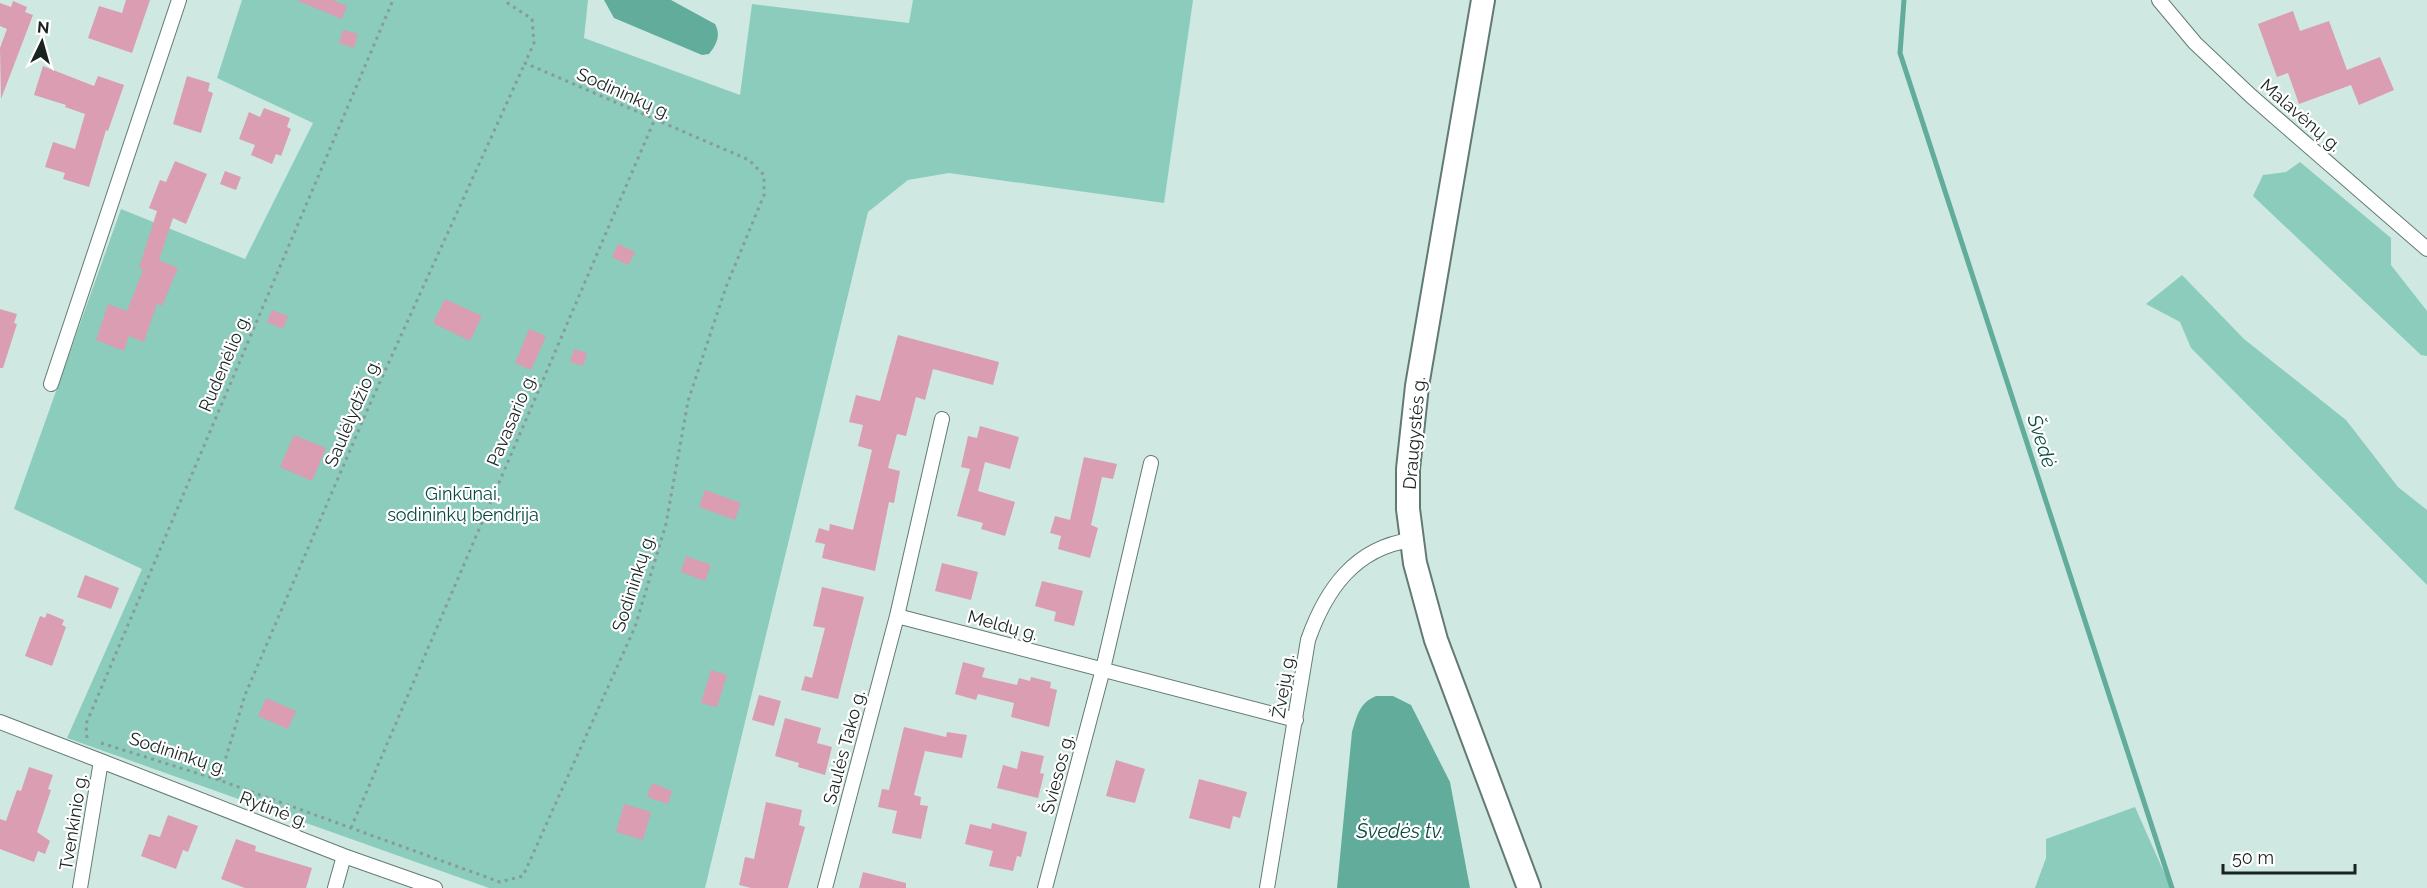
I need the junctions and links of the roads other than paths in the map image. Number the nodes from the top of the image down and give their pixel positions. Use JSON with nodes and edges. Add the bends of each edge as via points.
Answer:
{"nodes":[{"id":1,"x":179,"y":0,"type":"edge"},
{"id":2,"x":1483,"y":0,"type":"edge"},
{"id":3,"x":2159,"y":0,"type":"edge"},
{"id":4,"x":2427,"y":249,"type":"edge"},
{"id":5,"x":51,"y":384,"type":"dead end"},
{"id":6,"x":942,"y":419,"type":"dead end"},
{"id":7,"x":1151,"y":464,"type":"dead end"},
{"id":8,"x":1412,"y":540,"type":"junction"},
{"id":9,"x":897,"y":616,"type":"junction"},
{"id":10,"x":1103,"y":669,"type":"junction"},
{"id":11,"x":1296,"y":720,"type":"junction"},
{"id":12,"x":0,"y":722,"type":"edge"},
{"id":13,"x":101,"y":761,"type":"junction"},
{"id":14,"x":344,"y":856,"type":"junction"},
{"id":15,"x":80,"y":888,"type":"edge"},
{"id":16,"x":335,"y":888,"type":"edge"},
{"id":17,"x":435,"y":888,"type":"edge"},
{"id":18,"x":825,"y":888,"type":"edge"},
{"id":19,"x":1045,"y":888,"type":"edge"},
{"id":20,"x":1267,"y":888,"type":"edge"},
{"id":21,"x":1529,"y":888,"type":"edge"}],
"edges":[{"from":1,"to":5,"type":"street"},
{"from":2,"to":8,"type":"main road","name":"Draugystės g.","via":[[1410,435]]},
{"from":3,"to":4,"type":"street","name":"Malavėnų g.","via":[[2195,43],[2251,96]]},
{"from":6,"to":9,"type":"street"},
{"from":7,"to":10,"type":"street","name":"Šviesos g."},
{"from":8,"to":11,"type":"street","name":"Žvejų g.","via":[[1375,549],[1329,592],[1308,640]]},
{"from":8,"to":21,"type":"main road","name":"Draugystės g.","via":[[1436,640]]},
{"from":9,"to":10,"type":"street","name":"Meldų g."},
{"from":9,"to":18,"type":"street","name":"Saulės Tako g."},
{"from":10,"to":11,"type":"street","name":"Meldų g."},
{"from":10,"to":19,"type":"street","name":"Šviesos g."},
{"from":11,"to":20,"type":"street","name":"Žvejų g."},
{"from":12,"to":13,"type":"street","name":"Tvenkinio g."},
{"from":13,"to":14,"type":"street","name":"Rytinė g."},
{"from":13,"to":15,"type":"street","name":"Tvenkinio g."},
{"from":14,"to":16,"type":"street"},
{"from":14,"to":17,"type":"street","name":"Rytinė g."}]}
